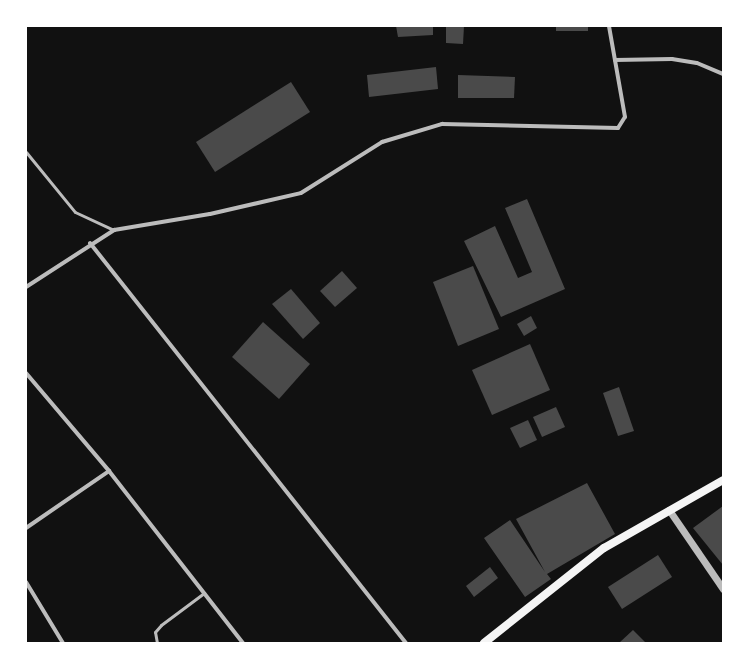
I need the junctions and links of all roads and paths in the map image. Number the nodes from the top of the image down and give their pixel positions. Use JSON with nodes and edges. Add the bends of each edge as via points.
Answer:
{"nodes":[{"id":1,"x":609,"y":26,"type":"edge"},
{"id":2,"x":615,"y":60,"type":"junction"},
{"id":3,"x":723,"y":74,"type":"edge"},
{"id":4,"x":26,"y":152,"type":"edge"},
{"id":5,"x":114,"y":230,"type":"junction"},
{"id":6,"x":90,"y":243,"type":"junction"},
{"id":7,"x":26,"y":287,"type":"edge"},
{"id":8,"x":26,"y":373,"type":"edge"},
{"id":9,"x":108,"y":471,"type":"junction"},
{"id":10,"x":723,"y":480,"type":"edge"},
{"id":11,"x":669,"y":510,"type":"junction"},
{"id":12,"x":26,"y":528,"type":"edge"},
{"id":13,"x":26,"y":582,"type":"edge"},
{"id":14,"x":723,"y":589,"type":"edge"},
{"id":15,"x":204,"y":593,"type":"junction"},
{"id":16,"x":63,"y":643,"type":"edge"},
{"id":17,"x":157,"y":643,"type":"edge"},
{"id":18,"x":243,"y":643,"type":"edge"},
{"id":19,"x":406,"y":643,"type":"edge"},
{"id":20,"x":484,"y":643,"type":"edge"}],
"edges":[{"from":1,"to":2,"type":"street"},
{"from":2,"to":3,"type":"street","via":[[672,58],[697,63]]},
{"from":2,"to":5,"type":"street","via":[[625,117],[618,128],[442,124],[382,142],[301,193],[210,214]]},
{"from":4,"to":5,"type":"lane","via":[[75,212]]},
{"from":5,"to":6,"type":"street"},
{"from":6,"to":7,"type":"street"},
{"from":6,"to":19,"type":"street"},
{"from":8,"to":9,"type":"street"},
{"from":9,"to":12,"type":"street"},
{"from":9,"to":15,"type":"street"},
{"from":10,"to":11,"type":"main road"},
{"from":11,"to":14,"type":"street"},
{"from":11,"to":20,"type":"main road","via":[[604,548]]},
{"from":13,"to":16,"type":"street"},
{"from":15,"to":17,"type":"lane","via":[[160,625],[155,632]]},
{"from":15,"to":18,"type":"street"}]}
